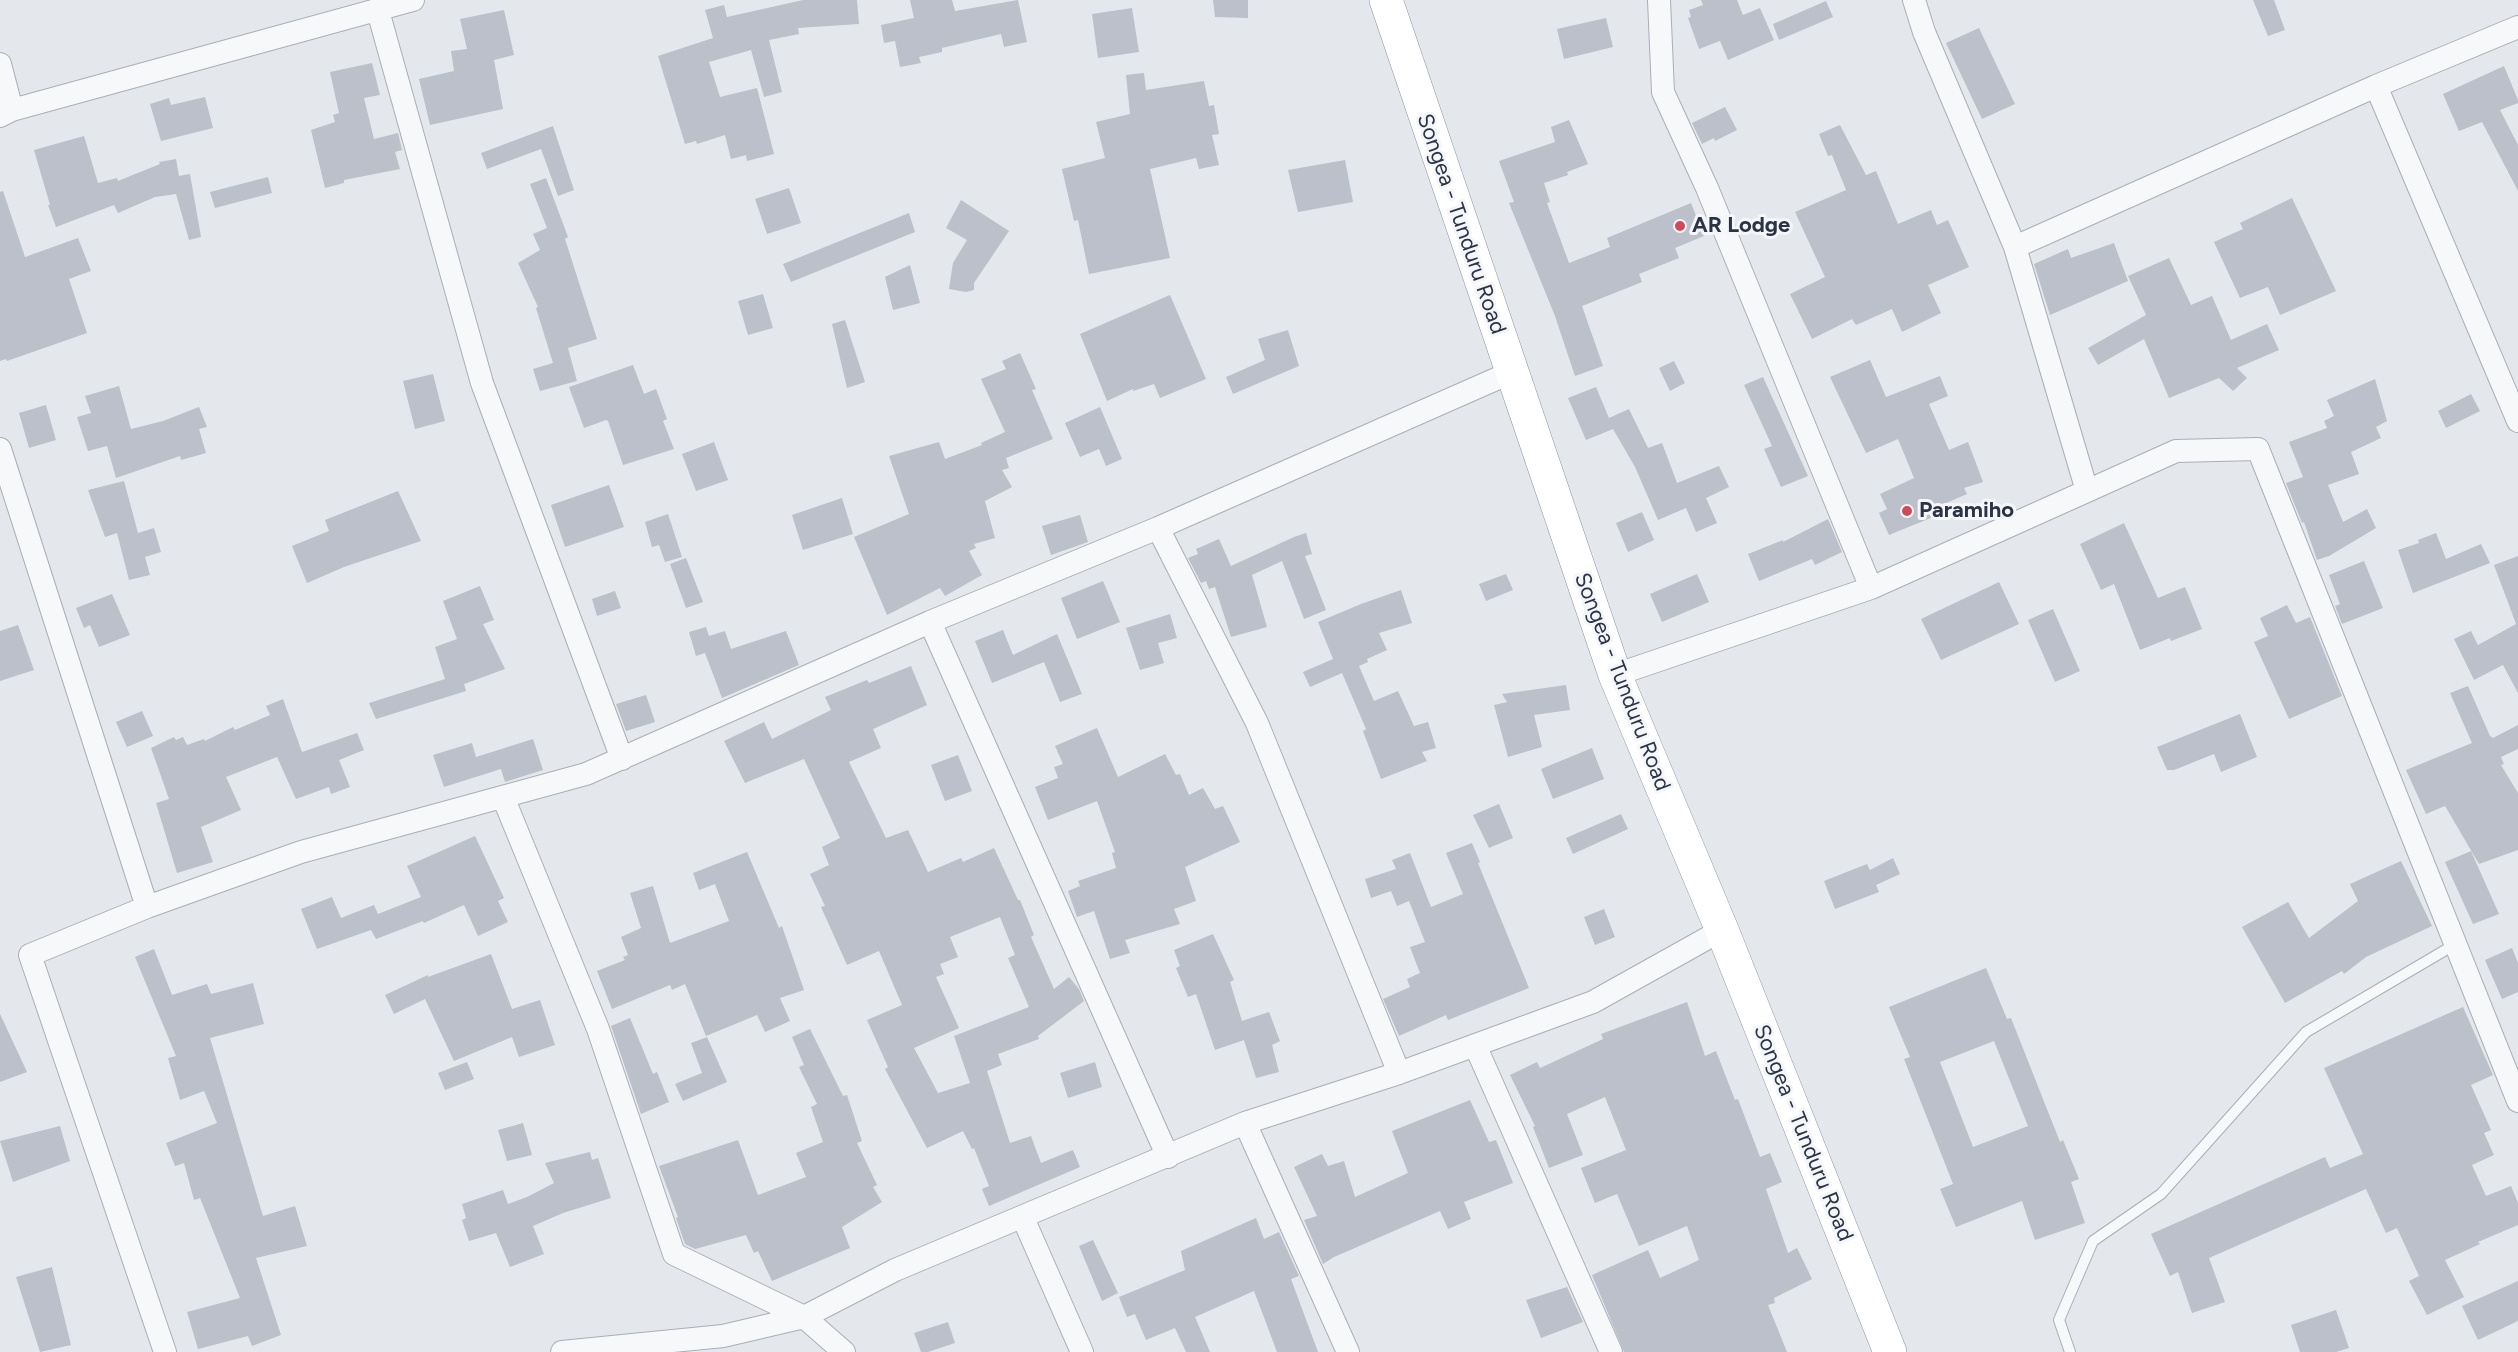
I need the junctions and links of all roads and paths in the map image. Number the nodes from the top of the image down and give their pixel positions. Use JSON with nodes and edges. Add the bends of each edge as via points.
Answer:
{"nodes":[{"id":1,"x":413,"y":0,"type":"edge"},
{"id":2,"x":1386,"y":0,"type":"edge"},
{"id":3,"x":1659,"y":0,"type":"edge"},
{"id":4,"x":1914,"y":0,"type":"edge"},
{"id":5,"x":378,"y":11,"type":"junction"},
{"id":6,"x":2518,"y":27,"type":"edge"},
{"id":7,"x":0,"y":64,"type":"edge"},
{"id":8,"x":2376,"y":86,"type":"junction"},
{"id":9,"x":6,"y":113,"type":"edge"},
{"id":10,"x":2015,"y":247,"type":"junction"},
{"id":11,"x":1512,"y":372,"type":"junction"},
{"id":12,"x":2518,"y":421,"type":"edge"},
{"id":13,"x":0,"y":449,"type":"edge"},
{"id":14,"x":2087,"y":491,"type":"junction"},
{"id":15,"x":1158,"y":528,"type":"junction"},
{"id":16,"x":1871,"y":588,"type":"junction"},
{"id":17,"x":930,"y":622,"type":"junction"},
{"id":18,"x":1615,"y":675,"type":"junction"},
{"id":19,"x":622,"y":759,"type":"junction"},
{"id":20,"x":503,"y":797,"type":"junction"},
{"id":21,"x":147,"y":907,"type":"junction"},
{"id":22,"x":1722,"y":930,"type":"junction"},
{"id":23,"x":2454,"y":945,"type":"junction"},
{"id":24,"x":1475,"y":1045,"type":"junction"},
{"id":25,"x":1399,"y":1073,"type":"junction"},
{"id":26,"x":2518,"y":1101,"type":"edge"},
{"id":27,"x":1245,"y":1123,"type":"junction"},
{"id":28,"x":1168,"y":1157,"type":"junction"},
{"id":29,"x":1023,"y":1218,"type":"junction"},
{"id":30,"x":804,"y":1317,"type":"junction"},
{"id":31,"x":165,"y":1352,"type":"edge"},
{"id":32,"x":562,"y":1352,"type":"edge"},
{"id":33,"x":844,"y":1352,"type":"edge"},
{"id":34,"x":1082,"y":1352,"type":"edge"},
{"id":35,"x":1348,"y":1352,"type":"edge"},
{"id":36,"x":1611,"y":1352,"type":"edge"},
{"id":37,"x":1890,"y":1352,"type":"edge"},
{"id":38,"x":2070,"y":1352,"type":"edge"}],
"edges":[{"from":1,"to":5,"type":"street"},
{"from":2,"to":11,"type":"highway","name":"Songea - Tunduru Road"},
{"from":3,"to":16,"type":"street","via":[[1664,92]]},
{"from":4,"to":10,"type":"street","via":[[1924,33]]},
{"from":5,"to":9,"type":"street"},
{"from":5,"to":19,"type":"street","via":[[482,383]]},
{"from":6,"to":8,"type":"street"},
{"from":7,"to":9,"type":"street"},
{"from":8,"to":10,"type":"street"},
{"from":8,"to":12,"type":"street"},
{"from":10,"to":14,"type":"street"},
{"from":11,"to":15,"type":"street"},
{"from":11,"to":18,"type":"highway","name":"Songea - Tunduru Road"},
{"from":13,"to":21,"type":"street"},
{"from":14,"to":16,"type":"street"},
{"from":14,"to":23,"type":"street","via":[[2176,451],[2258,449]]},
{"from":15,"to":17,"type":"street"},
{"from":15,"to":25,"type":"street","via":[[1257,723]]},
{"from":16,"to":18,"type":"street"},
{"from":17,"to":19,"type":"street"},
{"from":17,"to":28,"type":"street"},
{"from":18,"to":22,"type":"highway","name":"Songea - Tunduru Road"},
{"from":19,"to":20,"type":"street","via":[[586,774]]},
{"from":20,"to":21,"type":"street","via":[[301,852]]},
{"from":20,"to":30,"type":"street","via":[[598,1029],[674,1254]]},
{"from":21,"to":31,"type":"street","via":[[30,955]]},
{"from":22,"to":24,"type":"street","via":[[1593,1002]]},
{"from":22,"to":37,"type":"highway","name":"Songea - Tunduru Road"},
{"from":23,"to":26,"type":"street"},
{"from":23,"to":38,"type":"lane","via":[[2306,1032],[2162,1194],[2093,1241],[2058,1320]]},
{"from":24,"to":25,"type":"street"},
{"from":24,"to":36,"type":"street"},
{"from":25,"to":27,"type":"street"},
{"from":27,"to":28,"type":"street"},
{"from":27,"to":35,"type":"street"},
{"from":28,"to":29,"type":"street"},
{"from":29,"to":30,"type":"street","via":[[896,1270]]},
{"from":29,"to":34,"type":"street"},
{"from":30,"to":32,"type":"street","via":[[723,1336]]},
{"from":30,"to":33,"type":"street"}]}
